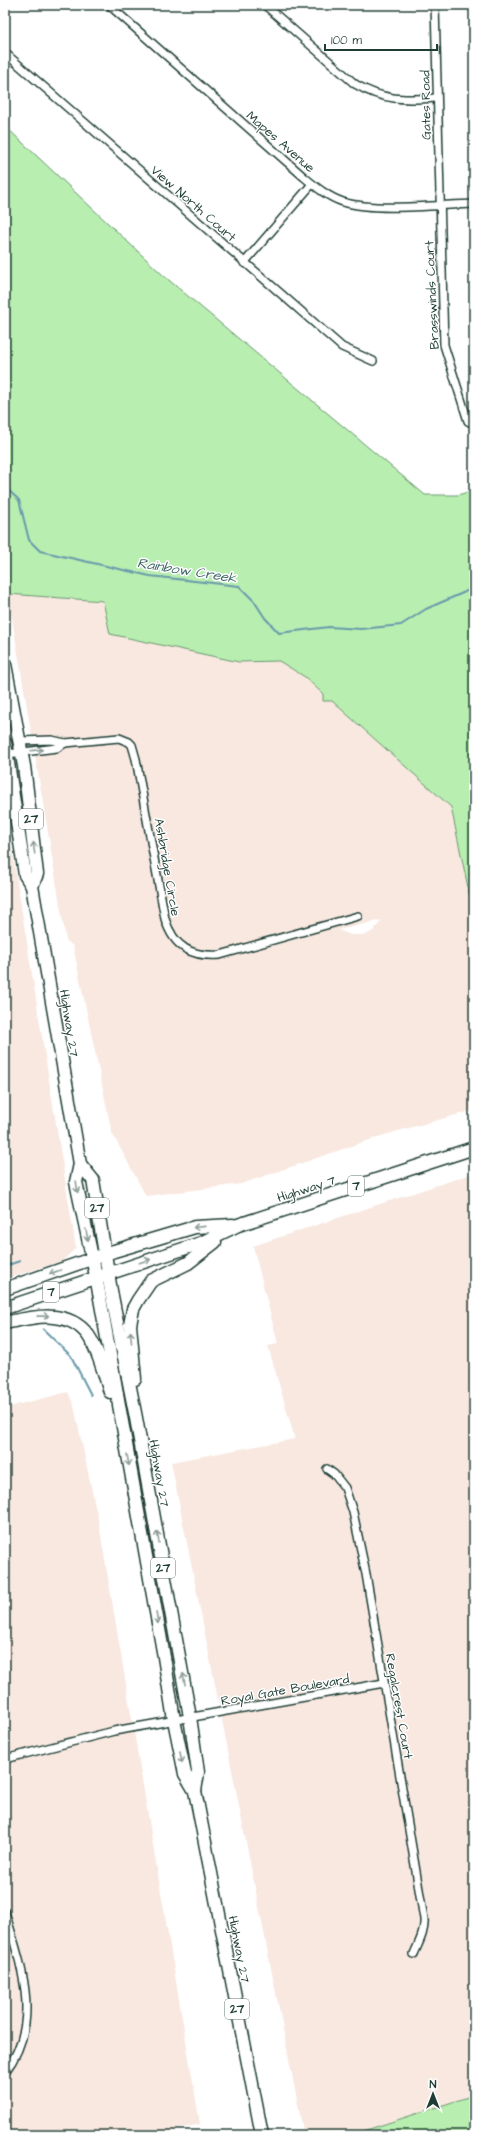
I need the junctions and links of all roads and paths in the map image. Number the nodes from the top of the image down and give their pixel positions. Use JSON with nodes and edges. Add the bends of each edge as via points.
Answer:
{"nodes":[{"id":1,"x":109,"y":5,"type":"edge"},
{"id":2,"x":265,"y":5,"type":"edge"},
{"id":3,"x":436,"y":5,"type":"edge"},
{"id":4,"x":5,"y":53,"type":"edge"},
{"id":5,"x":436,"y":98,"type":"junction"},
{"id":6,"x":312,"y":184,"type":"junction"},
{"id":7,"x":474,"y":204,"type":"edge"},
{"id":8,"x":439,"y":205,"type":"junction"},
{"id":9,"x":244,"y":263,"type":"junction"},
{"id":10,"x":372,"y":361,"type":"dead end"},
{"id":11,"x":474,"y":424,"type":"edge"},
{"id":12,"x":5,"y":664,"type":"edge"},
{"id":13,"x":65,"y":743,"type":"junction"},
{"id":14,"x":20,"y":747,"type":"junction"},
{"id":15,"x":6,"y":748,"type":"edge"},
{"id":16,"x":32,"y":886,"type":"junction"},
{"id":17,"x":358,"y":916,"type":"dead end"},
{"id":18,"x":474,"y":1148,"type":"edge"},
{"id":19,"x":80,"y":1164,"type":"junction"},
{"id":20,"x":238,"y":1225,"type":"junction"},
{"id":21,"x":105,"y":1256,"type":"junction"},
{"id":22,"x":92,"y":1260,"type":"junction"},
{"id":23,"x":102,"y":1275,"type":"junction"},
{"id":24,"x":5,"y":1289,"type":"edge"},
{"id":25,"x":5,"y":1308,"type":"edge"},
{"id":26,"x":5,"y":1323,"type":"edge"},
{"id":27,"x":136,"y":1418,"type":"junction"},
{"id":28,"x":121,"y":1422,"type":"junction"},
{"id":29,"x":327,"y":1469,"type":"dead end"},
{"id":30,"x":384,"y":1683,"type":"junction"},
{"id":31,"x":190,"y":1717,"type":"junction"},
{"id":32,"x":174,"y":1720,"type":"junction"},
{"id":33,"x":5,"y":1759,"type":"edge"},
{"id":34,"x":195,"y":1792,"type":"junction"},
{"id":35,"x":5,"y":1912,"type":"edge"},
{"id":36,"x":414,"y":1954,"type":"dead end"},
{"id":37,"x":5,"y":2072,"type":"edge"},
{"id":38,"x":262,"y":2135,"type":"edge"}],
"edges":[{"from":1,"to":6,"type":"street","name":"Mapes Avenue"},
{"from":2,"to":5,"type":"street","via":[[355,84],[366,90],[400,100]]},
{"from":3,"to":5,"type":"street","name":"Gates Road"},
{"from":4,"to":9,"type":"street","name":"View North Court"},
{"from":5,"to":8,"type":"street","name":"Gates Road"},
{"from":6,"to":8,"type":"street","name":"Mapes Avenue","via":[[331,196],[356,205]]},
{"from":6,"to":9,"type":"street"},
{"from":7,"to":8,"type":"street","name":"Mapes Avenue"},
{"from":8,"to":11,"type":"street","name":"Brasswinds Court","via":[[444,345],[468,421]]},
{"from":9,"to":10,"type":"street","name":"View North Court","via":[[342,347]]},
{"from":12,"to":14,"type":"main road","name":"Highway 27","number":"27"},
{"from":13,"to":14,"type":"street","name":"Ashbridge Circle","via":[[52,740]]},
{"from":14,"to":13,"type":"street","name":"Ashbridge Circle","one_way":true,"via":[[57,748]]},
{"from":13,"to":17,"type":"street","name":"Ashbridge Circle","via":[[119,738],[132,745],[165,919],[170,933],[187,950],[205,956],[220,955]]},
{"from":14,"to":15,"type":"street","name":"Ashbridge Circle"},
{"from":16,"to":14,"type":"main road","name":"Highway 27","number":"27","one_way":true,"via":[[37,874]]},
{"from":15,"to":16,"type":"main road","name":"Highway 27","number":"27","via":[[25,874]]},
{"from":16,"to":19,"type":"main road","name":"Highway 27","number":"27"},
{"from":18,"to":20,"type":"main road","name":"Highway 7","number":"7"},
{"from":19,"to":21,"type":"main road","name":"Highway 27","number":"27","via":[[93,1180]]},
{"from":19,"to":22,"type":"main road","name":"Highway 27","number":"27","one_way":true,"via":[[76,1182]]},
{"from":20,"to":21,"type":"main road","name":"Highway 7","number":"7","one_way":true,"via":[[195,1227]]},
{"from":23,"to":20,"type":"main road","name":"Highway 7","number":"7","one_way":true,"via":[[201,1243]]},
{"from":27,"to":20,"type":"main road","one_way":true,"via":[[130,1325],[133,1309],[151,1281],[188,1263]]},
{"from":21,"to":22,"type":"main road","name":"Highway 7","number":"7"},
{"from":21,"to":23,"type":"main road","name":"Highway 27","number":"27"},
{"from":22,"to":23,"type":"main road","name":"Highway 27","number":"27"},
{"from":22,"to":24,"type":"main road","name":"Highway 7","number":"7","one_way":true},
{"from":23,"to":25,"type":"main road","name":"Highway 7","number":"7"},
{"from":23,"to":27,"type":"main road","name":"Highway 27","number":"27"},
{"from":23,"to":28,"type":"main road","name":"Highway 27","number":"27"},
{"from":26,"to":28,"type":"main road","one_way":true,"via":[[32,1317],[62,1318],[88,1335]]},
{"from":31,"to":27,"type":"main road","name":"Highway 27","number":"27","one_way":true},
{"from":28,"to":32,"type":"main road","name":"Highway 27","number":"27","one_way":true},
{"from":29,"to":30,"type":"street","name":"Regalcrest Court","via":[[345,1488],[353,1512]]},
{"from":30,"to":31,"type":"street","name":"Royal Gate Boulevard"},
{"from":30,"to":36,"type":"street","name":"Regalcrest Court","via":[[425,1927]]},
{"from":31,"to":32,"type":"street","name":"Royal Gate Boulevard"},
{"from":31,"to":34,"type":"main road","name":"Highway 27","number":"27","via":[[198,1772]]},
{"from":32,"to":33,"type":"street","name":"Royal Gate Boulevard"},
{"from":32,"to":34,"type":"main road","name":"Highway 27","number":"27","one_way":true,"via":[[185,1774]]},
{"from":34,"to":38,"type":"main road","name":"Highway 27","number":"27"},
{"from":35,"to":37,"type":"street","via":[[26,1988],[26,2015],[20,2045]]}]}
